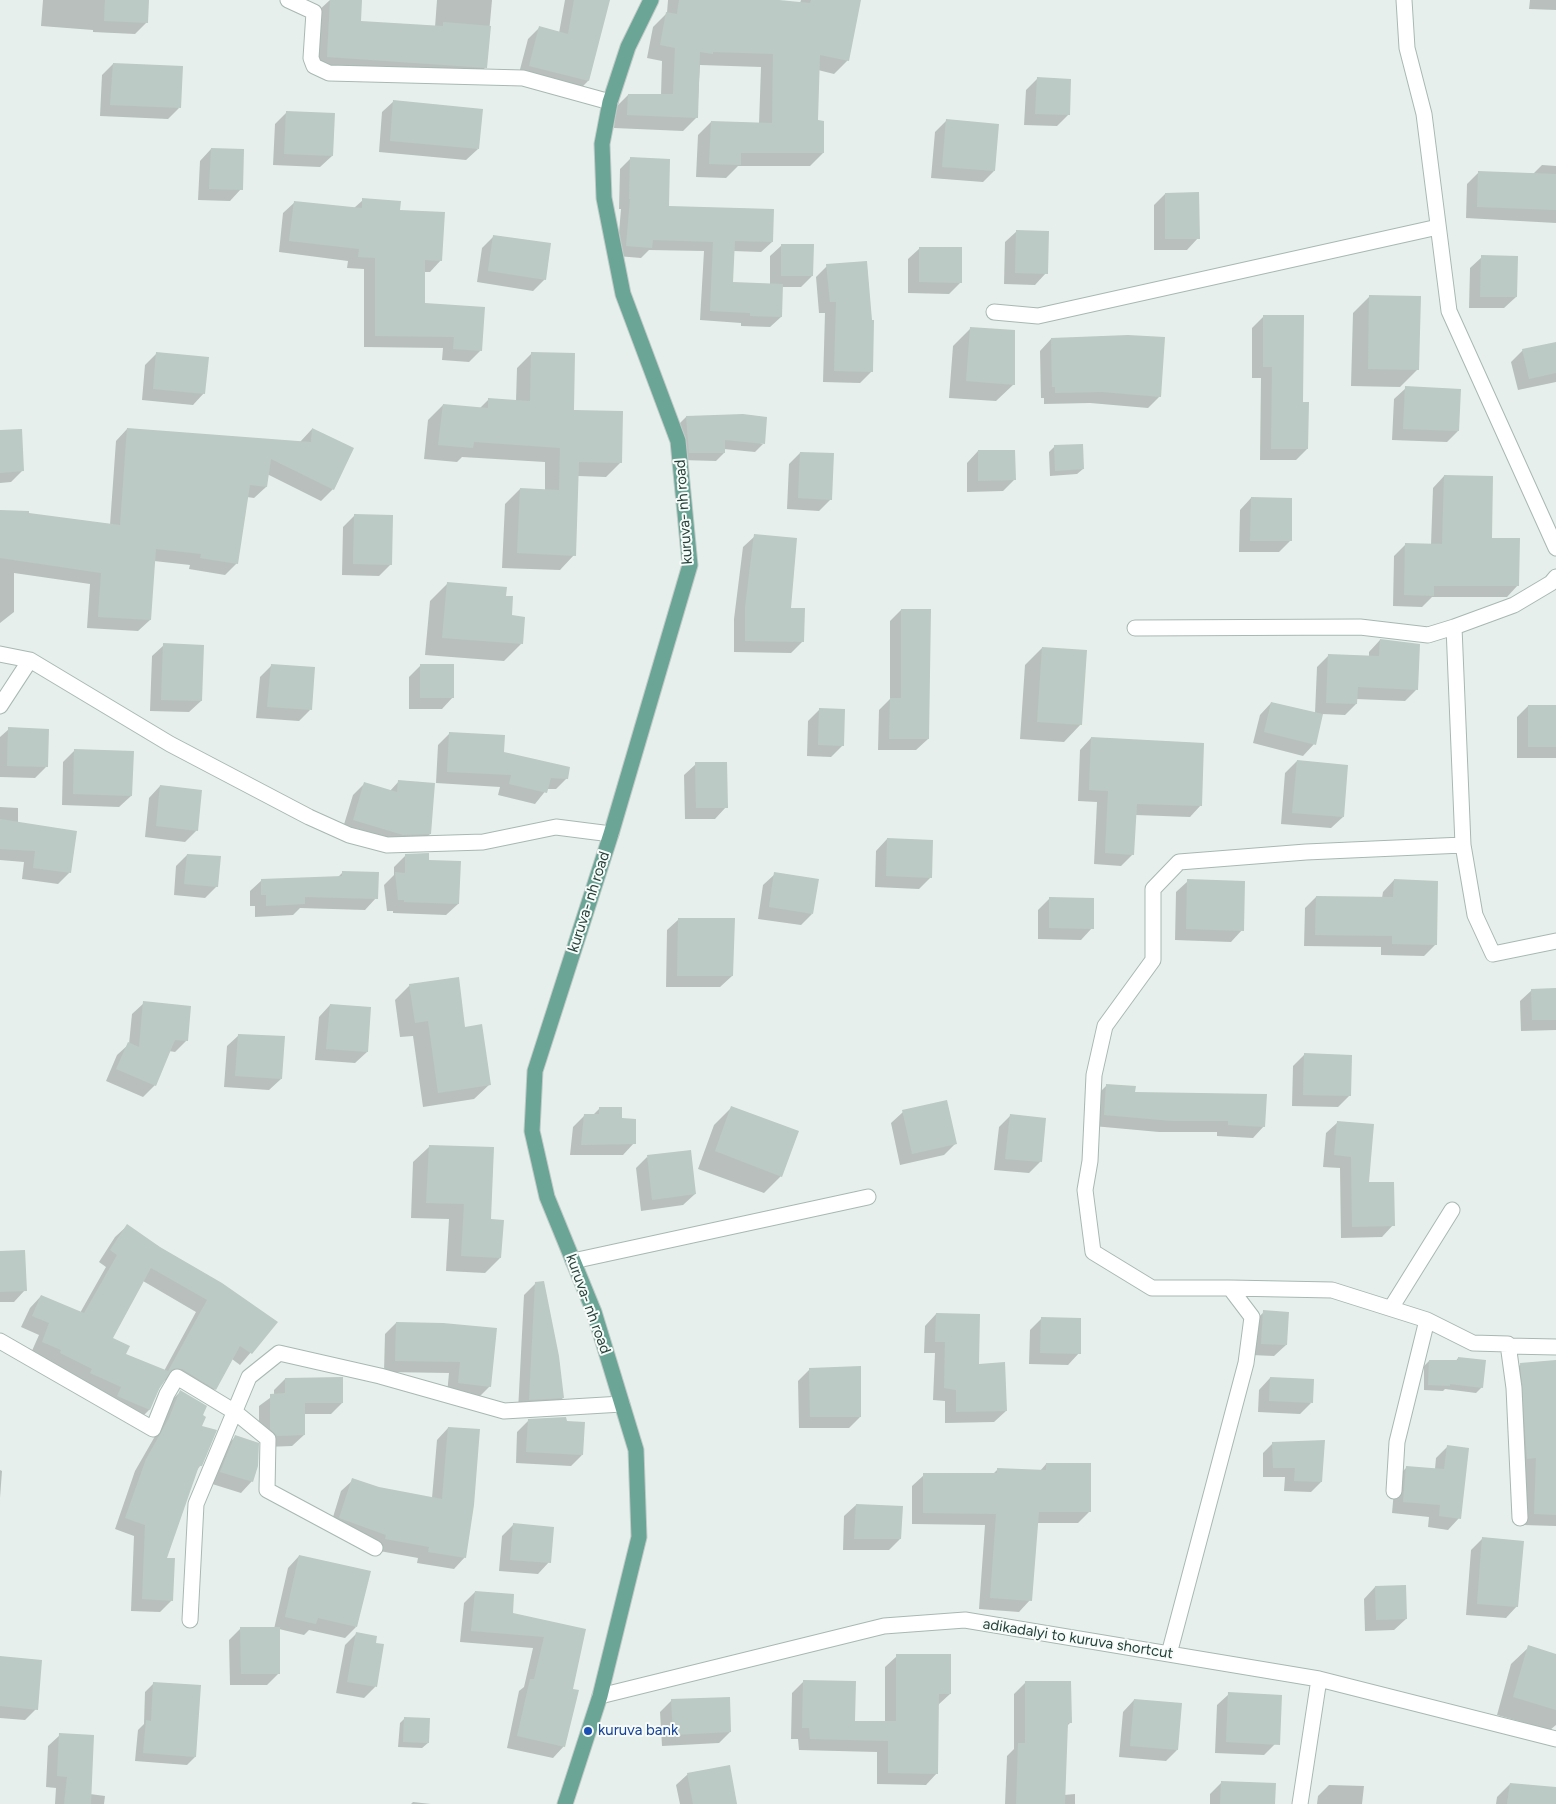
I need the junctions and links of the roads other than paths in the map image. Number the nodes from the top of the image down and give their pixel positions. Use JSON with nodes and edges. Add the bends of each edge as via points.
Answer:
{"nodes":[{"id":1,"x":288,"y":0,"type":"edge"},
{"id":2,"x":651,"y":0,"type":"edge"},
{"id":3,"x":1404,"y":0,"type":"edge"},
{"id":4,"x":610,"y":102,"type":"junction"},
{"id":5,"x":1438,"y":227,"type":"junction"},
{"id":6,"x":994,"y":312,"type":"dead end"},
{"id":7,"x":1556,"y":548,"type":"edge"},
{"id":8,"x":1556,"y":577,"type":"edge"},
{"id":9,"x":1454,"y":627,"type":"junction"},
{"id":10,"x":1135,"y":628,"type":"dead end"},
{"id":11,"x":0,"y":654,"type":"edge"},
{"id":12,"x":30,"y":660,"type":"junction"},
{"id":13,"x":0,"y":706,"type":"edge"},
{"id":14,"x":611,"y":834,"type":"junction"},
{"id":15,"x":1463,"y":845,"type":"junction"},
{"id":16,"x":1556,"y":941,"type":"edge"},
{"id":17,"x":868,"y":1197,"type":"dead end"},
{"id":18,"x":1452,"y":1210,"type":"dead end"},
{"id":19,"x":573,"y":1261,"type":"junction"},
{"id":20,"x":1230,"y":1288,"type":"junction"},
{"id":21,"x":1391,"y":1308,"type":"junction"},
{"id":22,"x":1427,"y":1320,"type":"junction"},
{"id":23,"x":0,"y":1341,"type":"edge"},
{"id":24,"x":1508,"y":1346,"type":"junction"},
{"id":25,"x":1556,"y":1347,"type":"edge"},
{"id":26,"x":622,"y":1404,"type":"junction"},
{"id":27,"x":235,"y":1412,"type":"junction"},
{"id":28,"x":1394,"y":1492,"type":"dead end"},
{"id":29,"x":1520,"y":1518,"type":"dead end"},
{"id":30,"x":375,"y":1548,"type":"dead end"},
{"id":31,"x":190,"y":1620,"type":"dead end"},
{"id":32,"x":1169,"y":1654,"type":"junction"},
{"id":33,"x":1319,"y":1679,"type":"junction"},
{"id":34,"x":600,"y":1696,"type":"junction"},
{"id":35,"x":1556,"y":1739,"type":"edge"},
{"id":36,"x":565,"y":1804,"type":"edge"},
{"id":37,"x":1300,"y":1804,"type":"edge"}],
"edges":[{"from":1,"to":4,"type":"street","via":[[314,12],[311,58],[314,66],[328,73],[523,78]]},
{"from":2,"to":4,"type":"main road","name":"kuruva- nh road","via":[[628,47]]},
{"from":3,"to":5,"type":"street","via":[[1407,48],[1424,114]]},
{"from":4,"to":14,"type":"main road","name":"kuruva- nh road","via":[[602,144],[604,198],[623,294],[678,441],[690,565]]},
{"from":5,"to":6,"type":"street","via":[[1038,316]]},
{"from":5,"to":7,"type":"street","via":[[1449,311]]},
{"from":8,"to":9,"type":"street","via":[[1514,605]]},
{"from":9,"to":10,"type":"street","via":[[1428,635],[1360,628]]},
{"from":9,"to":15,"type":"street"},
{"from":11,"to":12,"type":"street"},
{"from":12,"to":13,"type":"street"},
{"from":12,"to":14,"type":"street","via":[[170,744],[349,835],[387,845],[483,842],[556,826]]},
{"from":14,"to":19,"type":"main road","name":"kuruva- nh road","via":[[535,1072],[532,1131],[546,1197]]},
{"from":15,"to":16,"type":"street","via":[[1475,915],[1493,954]]},
{"from":15,"to":20,"type":"street","via":[[1179,862],[1153,888],[1153,960],[1105,1026],[1094,1075],[1090,1161],[1085,1190],[1093,1252],[1152,1288]]},
{"from":17,"to":19,"type":"street"},
{"from":18,"to":21,"type":"street"},
{"from":19,"to":26,"type":"main road","name":"kuruva- nh road","via":[[594,1312]]},
{"from":20,"to":21,"type":"street","via":[[1332,1290]]},
{"from":20,"to":32,"type":"street","via":[[1252,1317],[1246,1363]]},
{"from":21,"to":22,"type":"street"},
{"from":22,"to":24,"type":"street","via":[[1473,1343]]},
{"from":22,"to":28,"type":"street","via":[[1397,1442]]},
{"from":23,"to":27,"type":"street","via":[[153,1429],[177,1377]]},
{"from":24,"to":25,"type":"street"},
{"from":24,"to":29,"type":"street","via":[[1514,1388]]},
{"from":26,"to":27,"type":"street","via":[[504,1411],[380,1376],[279,1353],[250,1377]]},
{"from":26,"to":34,"type":"main road","name":"kuruva- nh road","via":[[636,1450],[639,1537]]},
{"from":27,"to":30,"type":"street","via":[[268,1439],[267,1490]]},
{"from":27,"to":31,"type":"street","via":[[196,1504]]},
{"from":32,"to":33,"type":"street","name":"adikadalyi to kuruva shortcut"},
{"from":32,"to":34,"type":"street","name":"adikadalyi to kuruva shortcut","via":[[965,1620],[884,1626]]},
{"from":33,"to":35,"type":"street","name":"adikadalyi to kuruva shortcut"},
{"from":33,"to":37,"type":"street"},
{"from":34,"to":36,"type":"main road","name":"kuruva- nh road"}]}
